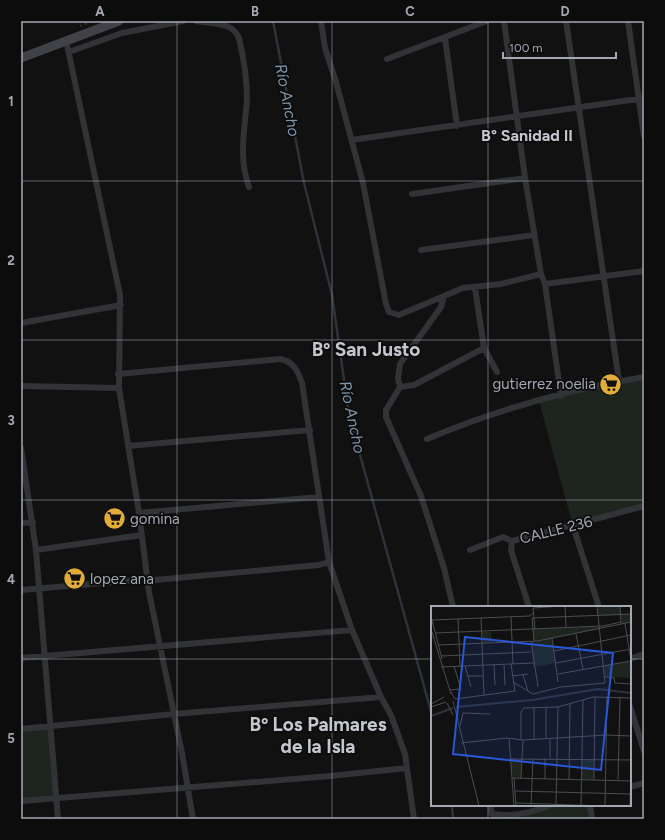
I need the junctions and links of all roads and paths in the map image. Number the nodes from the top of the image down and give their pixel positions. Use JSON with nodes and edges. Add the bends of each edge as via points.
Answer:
{"nodes":[{"id":1,"x":108,"y":21,"type":"edge"},
{"id":2,"x":119,"y":21,"type":"edge"},
{"id":3,"x":183,"y":21,"type":"edge"},
{"id":4,"x":196,"y":21,"type":"edge"},
{"id":5,"x":321,"y":21,"type":"edge"},
{"id":6,"x":487,"y":21,"type":"edge"},
{"id":7,"x":504,"y":21,"type":"edge"},
{"id":8,"x":566,"y":21,"type":"edge"},
{"id":9,"x":628,"y":21,"type":"edge"},
{"id":10,"x":445,"y":38,"type":"junction"},
{"id":11,"x":66,"y":40,"type":"junction"},
{"id":12,"x":69,"y":52,"type":"junction"},
{"id":13,"x":21,"y":58,"type":"edge"},
{"id":14,"x":387,"y":59,"type":"dead end"},
{"id":15,"x":641,"y":98,"type":"edge"},
{"id":16,"x":578,"y":108,"type":"junction"},
{"id":17,"x":518,"y":117,"type":"junction"},
{"id":18,"x":457,"y":126,"type":"junction"},
{"id":19,"x":644,"y":136,"type":"edge"},
{"id":20,"x":352,"y":140,"type":"junction"},
{"id":21,"x":525,"y":178,"type":"junction"},
{"id":22,"x":249,"y":187,"type":"dead end"},
{"id":23,"x":412,"y":194,"type":"dead end"},
{"id":24,"x":534,"y":235,"type":"junction"},
{"id":25,"x":421,"y":250,"type":"dead end"},
{"id":26,"x":644,"y":271,"type":"edge"},
{"id":27,"x":541,"y":274,"type":"junction"},
{"id":28,"x":603,"y":276,"type":"junction"},
{"id":29,"x":544,"y":284,"type":"junction"},
{"id":30,"x":475,"y":288,"type":"junction"},
{"id":31,"x":444,"y":296,"type":"junction"},
{"id":32,"x":121,"y":305,"type":"junction"},
{"id":33,"x":21,"y":323,"type":"edge"},
{"id":34,"x":484,"y":348,"type":"junction"},
{"id":35,"x":497,"y":372,"type":"dead end"},
{"id":36,"x":118,"y":374,"type":"junction"},
{"id":37,"x":644,"y":377,"type":"edge"},
{"id":38,"x":619,"y":381,"type":"junction"},
{"id":39,"x":21,"y":386,"type":"edge"},
{"id":40,"x":400,"y":387,"type":"junction"},
{"id":41,"x":119,"y":388,"type":"junction"},
{"id":42,"x":561,"y":396,"type":"junction"},
{"id":43,"x":310,"y":430,"type":"junction"},
{"id":44,"x":427,"y":439,"type":"dead end"},
{"id":45,"x":128,"y":446,"type":"junction"},
{"id":46,"x":21,"y":451,"type":"edge"},
{"id":47,"x":319,"y":497,"type":"junction"},
{"id":48,"x":643,"y":507,"type":"edge"},
{"id":49,"x":139,"y":513,"type":"junction"},
{"id":50,"x":644,"y":514,"type":"edge"},
{"id":51,"x":33,"y":522,"type":"junction"},
{"id":52,"x":21,"y":523,"type":"edge"},
{"id":53,"x":573,"y":526,"type":"junction"},
{"id":54,"x":142,"y":535,"type":"junction"},
{"id":55,"x":512,"y":541,"type":"junction"},
{"id":56,"x":36,"y":550,"type":"junction"},
{"id":57,"x":470,"y":550,"type":"dead end"},
{"id":58,"x":329,"y":562,"type":"junction"},
{"id":59,"x":147,"y":580,"type":"junction"},
{"id":60,"x":38,"y":589,"type":"junction"},
{"id":61,"x":21,"y":590,"type":"edge"},
{"id":62,"x":453,"y":606,"type":"edge"},
{"id":63,"x":530,"y":606,"type":"edge"},
{"id":64,"x":599,"y":606,"type":"edge"},
{"id":65,"x":352,"y":630,"type":"junction"},
{"id":66,"x":160,"y":648,"type":"junction"},
{"id":67,"x":644,"y":654,"type":"edge"},
{"id":68,"x":44,"y":657,"type":"junction"},
{"id":69,"x":21,"y":658,"type":"edge"},
{"id":70,"x":631,"y":659,"type":"edge"},
{"id":71,"x":381,"y":697,"type":"junction"},
{"id":72,"x":631,"y":709,"type":"edge"},
{"id":73,"x":174,"y":714,"type":"junction"},
{"id":74,"x":50,"y":726,"type":"junction"},
{"id":75,"x":21,"y":729,"type":"edge"},
{"id":76,"x":644,"y":751,"type":"edge"},
{"id":77,"x":407,"y":768,"type":"junction"},
{"id":78,"x":644,"y":783,"type":"edge"},
{"id":79,"x":188,"y":786,"type":"junction"},
{"id":80,"x":631,"y":787,"type":"edge"},
{"id":81,"x":56,"y":798,"type":"junction"},
{"id":82,"x":21,"y":800,"type":"edge"},
{"id":83,"x":490,"y":806,"type":"edge"},
{"id":84,"x":548,"y":806,"type":"edge"},
{"id":85,"x":590,"y":806,"type":"edge"},
{"id":86,"x":523,"y":816,"type":"edge"},
{"id":87,"x":58,"y":819,"type":"edge"},
{"id":88,"x":193,"y":819,"type":"edge"},
{"id":89,"x":414,"y":819,"type":"edge"},
{"id":90,"x":592,"y":819,"type":"edge"}],
"edges":[{"from":1,"to":11,"type":"main road"},
{"from":2,"to":11,"type":"main road"},
{"from":3,"to":12,"type":"street","via":[[122,33]]},
{"from":4,"to":22,"type":"street","via":[[229,26],[235,29],[239,38],[247,98],[242,161]]},
{"from":5,"to":20,"type":"street","via":[[325,48]]},
{"from":6,"to":10,"type":"street"},
{"from":7,"to":17,"type":"street"},
{"from":8,"to":16,"type":"street"},
{"from":9,"to":15,"type":"street"},
{"from":10,"to":14,"type":"street"},
{"from":10,"to":18,"type":"street"},
{"from":11,"to":12,"type":"street"},
{"from":11,"to":13,"type":"main road"},
{"from":12,"to":32,"type":"street"},
{"from":15,"to":16,"type":"street"},
{"from":15,"to":19,"type":"street"},
{"from":16,"to":17,"type":"street"},
{"from":16,"to":28,"type":"street"},
{"from":17,"to":18,"type":"street"},
{"from":17,"to":21,"type":"street"},
{"from":18,"to":20,"type":"street"},
{"from":20,"to":31,"type":"street","via":[[389,312],[396,315],[404,314]]},
{"from":21,"to":23,"type":"street"},
{"from":21,"to":24,"type":"street"},
{"from":24,"to":25,"type":"street"},
{"from":24,"to":27,"type":"street"},
{"from":26,"to":28,"type":"street"},
{"from":27,"to":29,"type":"street"},
{"from":27,"to":30,"type":"street"},
{"from":28,"to":29,"type":"street"},
{"from":28,"to":38,"type":"street"},
{"from":29,"to":42,"type":"street"},
{"from":30,"to":31,"type":"street","via":[[463,288]]},
{"from":30,"to":34,"type":"street"},
{"from":31,"to":40,"type":"street","via":[[441,307],[400,364]]},
{"from":32,"to":33,"type":"street"},
{"from":32,"to":36,"type":"street"},
{"from":34,"to":35,"type":"street"},
{"from":34,"to":40,"type":"street","via":[[414,385]]},
{"from":36,"to":41,"type":"street"},
{"from":36,"to":43,"type":"street","via":[[285,360],[296,367],[299,373]]},
{"from":37,"to":38,"type":"street"},
{"from":38,"to":42,"type":"street"},
{"from":39,"to":41,"type":"street"},
{"from":40,"to":62,"type":"street","via":[[386,410],[386,417],[421,496],[444,568]]},
{"from":41,"to":45,"type":"street"},
{"from":42,"to":44,"type":"street","via":[[516,406]]},
{"from":43,"to":45,"type":"street"},
{"from":43,"to":47,"type":"street"},
{"from":45,"to":49,"type":"street"},
{"from":46,"to":51,"type":"street"},
{"from":47,"to":49,"type":"street"},
{"from":47,"to":58,"type":"street"},
{"from":48,"to":50,"type":"street"},
{"from":48,"to":53,"type":"street","name":"CALLE 236"},
{"from":49,"to":54,"type":"street"},
{"from":51,"to":52,"type":"street"},
{"from":51,"to":56,"type":"street"},
{"from":53,"to":55,"type":"street","name":"CALLE 236"},
{"from":53,"to":64,"type":"street"},
{"from":54,"to":56,"type":"street"},
{"from":54,"to":59,"type":"street"},
{"from":55,"to":57,"type":"street","name":"CALLE 236","via":[[503,538]]},
{"from":55,"to":63,"type":"street","via":[[512,550]]},
{"from":56,"to":60,"type":"street"},
{"from":58,"to":59,"type":"street","via":[[311,566]]},
{"from":58,"to":65,"type":"street"},
{"from":59,"to":60,"type":"street"},
{"from":59,"to":66,"type":"street"},
{"from":60,"to":61,"type":"street"},
{"from":60,"to":68,"type":"street"},
{"from":65,"to":66,"type":"street"},
{"from":65,"to":71,"type":"street"},
{"from":66,"to":68,"type":"street"},
{"from":66,"to":73,"type":"street"},
{"from":67,"to":70,"type":"street"},
{"from":68,"to":69,"type":"street"},
{"from":68,"to":74,"type":"street"},
{"from":71,"to":73,"type":"street"},
{"from":71,"to":77,"type":"street","via":[[391,715],[405,754]]},
{"from":72,"to":76,"type":"street"},
{"from":73,"to":74,"type":"street"},
{"from":73,"to":79,"type":"street"},
{"from":74,"to":75,"type":"street"},
{"from":74,"to":81,"type":"street"},
{"from":77,"to":79,"type":"street"},
{"from":77,"to":89,"type":"street"},
{"from":78,"to":80,"type":"street"},
{"from":79,"to":81,"type":"street"},
{"from":79,"to":88,"type":"street"},
{"from":81,"to":82,"type":"street"},
{"from":81,"to":87,"type":"street"},
{"from":83,"to":86,"type":"street","via":[[492,814]]},
{"from":84,"to":86,"type":"street"},
{"from":85,"to":90,"type":"street"}]}
